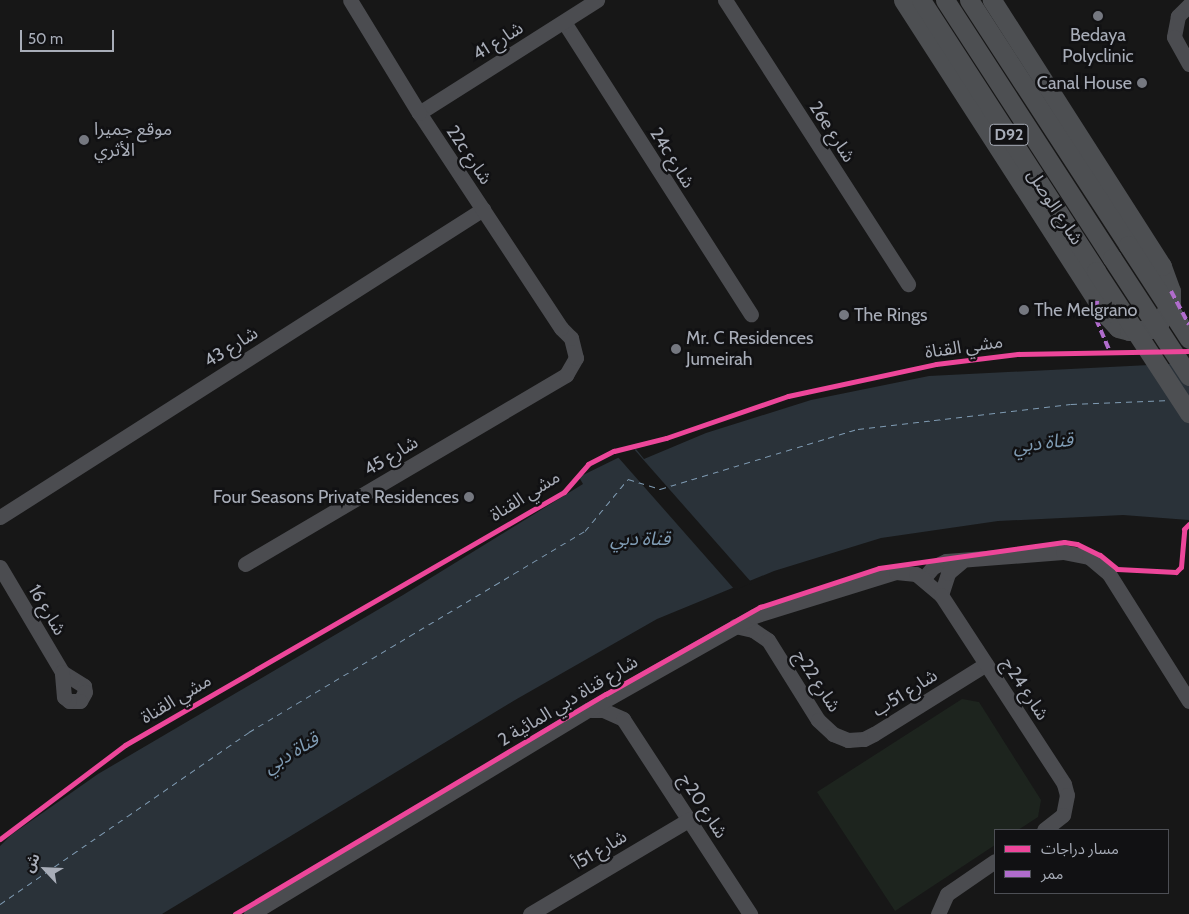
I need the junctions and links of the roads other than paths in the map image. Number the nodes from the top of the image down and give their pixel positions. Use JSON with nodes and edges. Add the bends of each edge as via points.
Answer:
{"nodes":[{"id":1,"x":350,"y":0,"type":"edge"},
{"id":2,"x":597,"y":0,"type":"edge"},
{"id":3,"x":725,"y":0,"type":"edge"},
{"id":4,"x":904,"y":0,"type":"edge"},
{"id":5,"x":921,"y":0,"type":"edge"},
{"id":6,"x":945,"y":0,"type":"edge"},
{"id":7,"x":969,"y":0,"type":"edge"},
{"id":8,"x":992,"y":0,"type":"edge"},
{"id":9,"x":1189,"y":5,"type":"edge"},
{"id":10,"x":564,"y":22,"type":"junction"},
{"id":11,"x":1189,"y":64,"type":"edge"},
{"id":12,"x":419,"y":113,"type":"junction"},
{"id":13,"x":483,"y":210,"type":"junction"},
{"id":14,"x":908,"y":284,"type":"dead end"},
{"id":15,"x":752,"y":314,"type":"dead end"},
{"id":16,"x":1189,"y":339,"type":"edge"},
{"id":17,"x":1189,"y":376,"type":"edge"},
{"id":18,"x":557,"y":380,"type":"joint"},
{"id":19,"x":1189,"y":413,"type":"edge"},
{"id":20,"x":0,"y":517,"type":"edge"},
{"id":21,"x":961,"y":562,"type":"junction"},
{"id":22,"x":245,"y":564,"type":"dead end"},
{"id":23,"x":0,"y":567,"type":"edge"},
{"id":24,"x":923,"y":579,"type":"junction"},
{"id":25,"x":941,"y":595,"type":"junction"},
{"id":26,"x":772,"y":608,"type":"junction"},
{"id":27,"x":735,"y":626,"type":"junction"},
{"id":28,"x":768,"y":640,"type":"junction"},
{"id":29,"x":986,"y":664,"type":"junction"},
{"id":30,"x":62,"y":672,"type":"dead end"},
{"id":31,"x":630,"y":685,"type":"junction"},
{"id":32,"x":1189,"y":701,"type":"edge"},
{"id":33,"x":588,"y":710,"type":"junction"},
{"id":34,"x":624,"y":719,"type":"junction"},
{"id":35,"x":840,"y":738,"type":"joint"},
{"id":36,"x":690,"y":819,"type":"junction"},
{"id":37,"x":1046,"y":829,"type":"edge"},
{"id":38,"x":994,"y":862,"type":"edge"},
{"id":39,"x":939,"y":908,"type":"edge"},
{"id":40,"x":251,"y":914,"type":"edge"},
{"id":41,"x":530,"y":914,"type":"edge"},
{"id":42,"x":750,"y":914,"type":"edge"}],
"edges":[{"from":1,"to":12,"type":"street","name":"22c شارع"},
{"from":2,"to":10,"type":"street","name":"شارع 41"},
{"from":3,"to":14,"type":"street","name":"26e شارع"},
{"from":4,"to":8,"type":"main road","via":[[1107,316],[1118,328],[1129,331],[1151,329],[1160,322],[1171,302],[1171,291],[1162,266]]},
{"from":5,"to":19,"type":"main road","name":"شارع الوصل","number":"D92","bridge":true},
{"from":6,"to":17,"type":"main road","name":"شارع الوصل","number":"D92","bridge":true},
{"from":7,"to":16,"type":"main road","number":"D92","bridge":true},
{"from":9,"to":11,"type":"street","via":[[1178,16],[1174,26],[1177,46]]},
{"from":10,"to":12,"type":"street","name":"شارع 41"},
{"from":10,"to":15,"type":"street","name":"24c شارع"},
{"from":12,"to":13,"type":"street","name":"22c شارع"},
{"from":13,"to":18,"type":"street","name":"22c شارع","via":[[561,328],[566,353]]},
{"from":13,"to":20,"type":"street","name":"شارع 43"},
{"from":18,"to":22,"type":"street","name":"شارع 45"},
{"from":21,"to":24,"type":"street","via":[[939,564]]},
{"from":21,"to":25,"type":"street","via":[[948,573]]},
{"from":21,"to":32,"type":"street","via":[[1069,552],[1094,560],[1109,574]]},
{"from":23,"to":30,"type":"street","name":"شارع 16"},
{"from":24,"to":25,"type":"street","name":"شارع قناة دبي المائية 2"},
{"from":24,"to":26,"type":"street","name":"شارع قناة دبي المائية 2","via":[[907,573],[886,573]]},
{"from":25,"to":29,"type":"street","name":"شارع 24ج"},
{"from":26,"to":27,"type":"street","name":"شارع قناة دبي المائية 2"},
{"from":26,"to":28,"type":"street","via":[[767,624]]},
{"from":27,"to":28,"type":"street","via":[[753,630]]},
{"from":27,"to":31,"type":"street","name":"شارع قناة دبي المائية 2"},
{"from":28,"to":35,"type":"street","name":"شارع 22ج","via":[[818,720]]},
{"from":29,"to":35,"type":"street","name":"شارع 51ب","via":[[874,734],[856,740]]},
{"from":29,"to":37,"type":"street","name":"شارع 24ج","via":[[1064,784],[1066,806],[1056,822]]},
{"from":31,"to":33,"type":"street","name":"شارع قناة دبي المائية 2"},
{"from":31,"to":34,"type":"street","via":[[622,705]]},
{"from":33,"to":34,"type":"street","via":[[603,710]]},
{"from":33,"to":40,"type":"street","name":"شارع قناة دبي المائية 2"},
{"from":34,"to":36,"type":"street","name":"شارع 20ج"},
{"from":36,"to":41,"type":"street","name":"شارع 51أ"},
{"from":36,"to":42,"type":"street","name":"شارع 20ج"},
{"from":38,"to":39,"type":"street","via":[[955,887]]}]}
